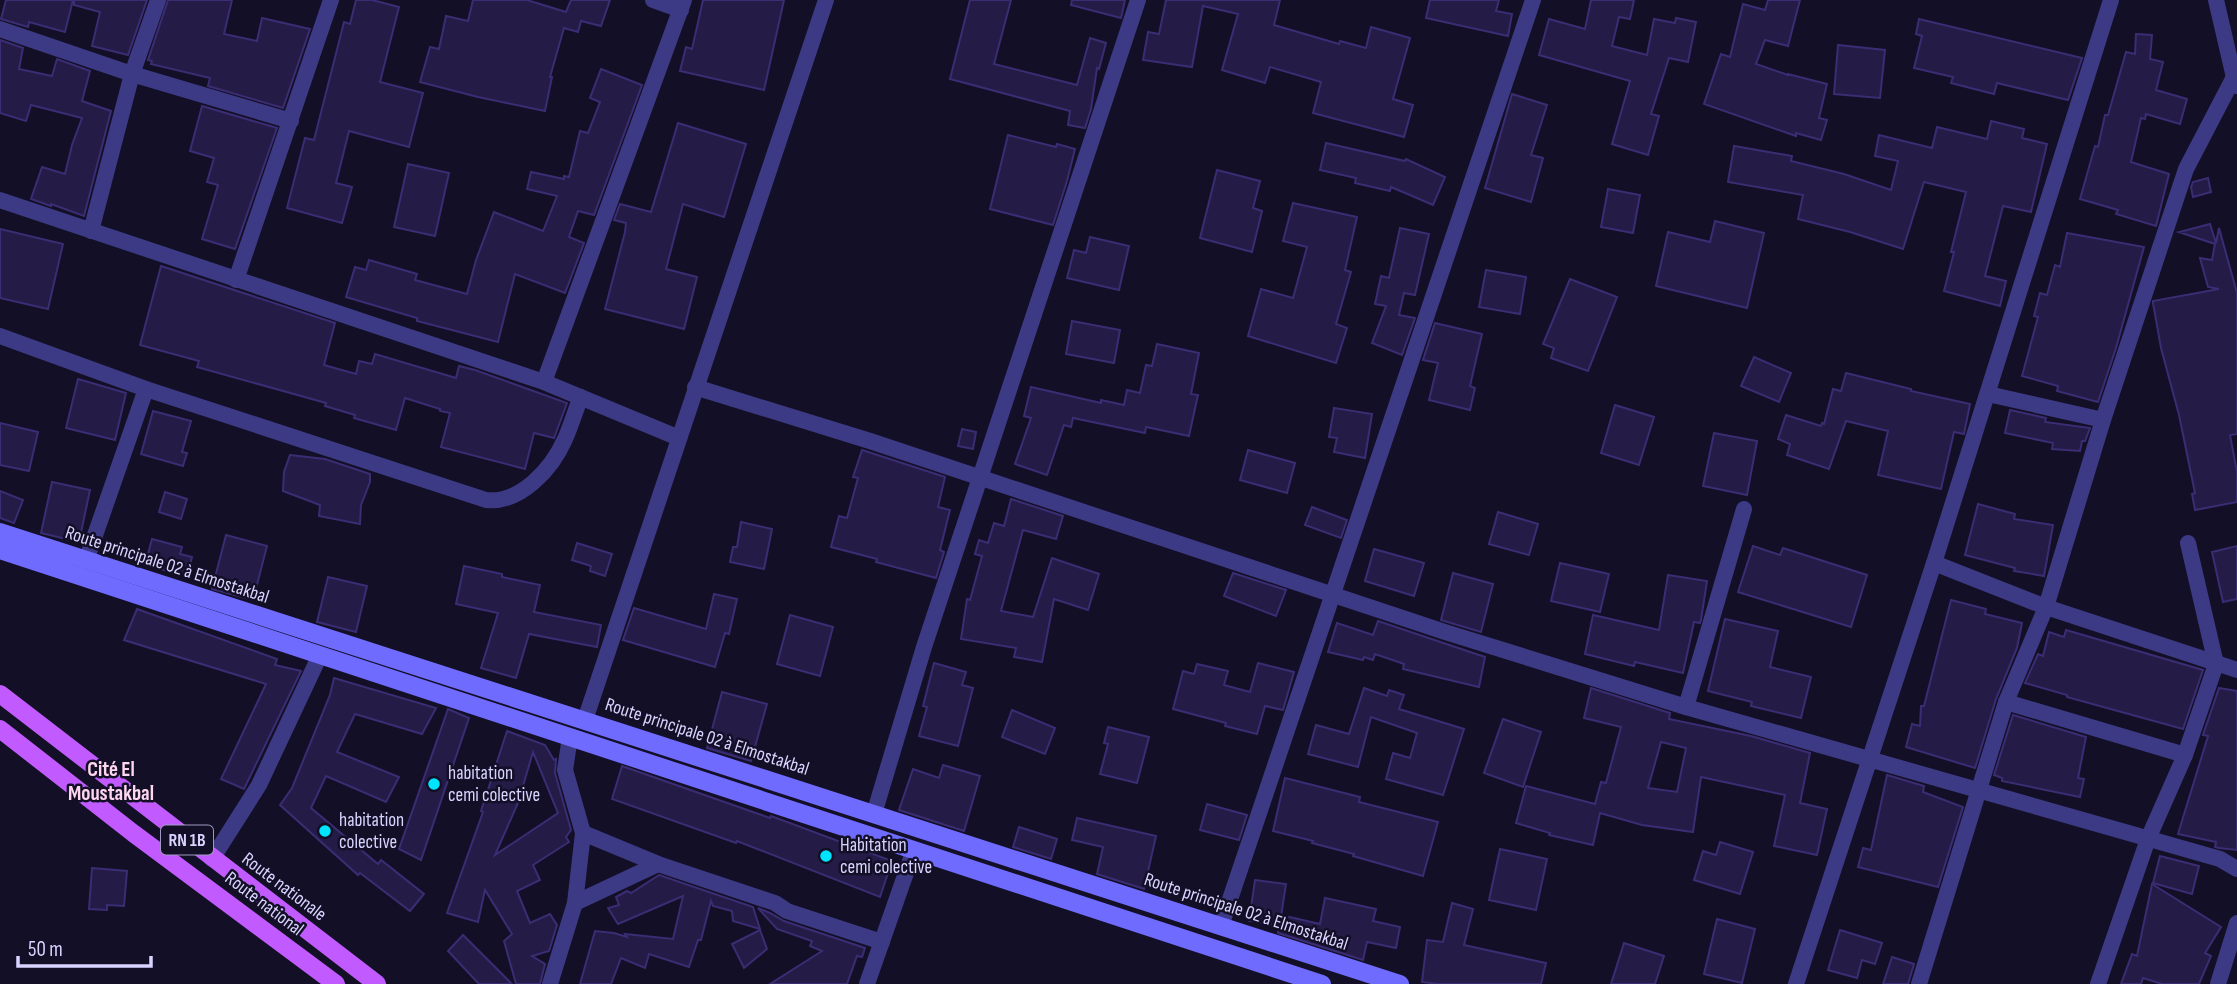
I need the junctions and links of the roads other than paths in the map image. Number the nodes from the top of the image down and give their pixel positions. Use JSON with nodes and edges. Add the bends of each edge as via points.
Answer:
{"nodes":[{"id":1,"x":158,"y":0,"type":"edge"},
{"id":2,"x":331,"y":0,"type":"edge"},
{"id":3,"x":653,"y":0,"type":"edge"},
{"id":4,"x":826,"y":0,"type":"edge"},
{"id":5,"x":1138,"y":0,"type":"edge"},
{"id":6,"x":1533,"y":0,"type":"edge"},
{"id":7,"x":2111,"y":0,"type":"edge"},
{"id":8,"x":2216,"y":0,"type":"edge"},
{"id":9,"x":683,"y":5,"type":"edge"},
{"id":10,"x":0,"y":29,"type":"edge"},
{"id":11,"x":132,"y":74,"type":"junction"},
{"id":12,"x":2236,"y":83,"type":"edge"},
{"id":13,"x":291,"y":121,"type":"junction"},
{"id":14,"x":0,"y":201,"type":"edge"},
{"id":15,"x":91,"y":231,"type":"junction"},
{"id":16,"x":236,"y":280,"type":"junction"},
{"id":17,"x":0,"y":336,"type":"edge"},
{"id":18,"x":544,"y":382,"type":"junction"},
{"id":19,"x":695,"y":387,"type":"junction"},
{"id":20,"x":146,"y":389,"type":"junction"},
{"id":21,"x":1988,"y":394,"type":"junction"},
{"id":22,"x":580,"y":397,"type":"junction"},
{"id":23,"x":2103,"y":420,"type":"junction"},
{"id":24,"x":679,"y":438,"type":"junction"},
{"id":25,"x":980,"y":477,"type":"junction"},
{"id":26,"x":1744,"y":509,"type":"dead end"},
{"id":27,"x":0,"y":532,"type":"edge"},
{"id":28,"x":2189,"y":543,"type":"dead end"},
{"id":29,"x":0,"y":550,"type":"edge"},
{"id":30,"x":86,"y":561,"type":"junction"},
{"id":31,"x":1934,"y":563,"type":"junction"},
{"id":32,"x":1333,"y":595,"type":"junction"},
{"id":33,"x":2046,"y":607,"type":"junction"},
{"id":34,"x":320,"y":655,"type":"junction"},
{"id":35,"x":2216,"y":664,"type":"junction"},
{"id":36,"x":2237,"y":670,"type":"edge"},
{"id":37,"x":0,"y":694,"type":"edge"},
{"id":38,"x":2006,"y":702,"type":"junction"},
{"id":39,"x":1686,"y":707,"type":"junction"},
{"id":40,"x":585,"y":720,"type":"junction"},
{"id":41,"x":0,"y":729,"type":"edge"},
{"id":42,"x":570,"y":737,"type":"junction"},
{"id":43,"x":2185,"y":755,"type":"junction"},
{"id":44,"x":1870,"y":761,"type":"junction"},
{"id":45,"x":1979,"y":792,"type":"junction"},
{"id":46,"x":874,"y":814,"type":"junction"},
{"id":47,"x":583,"y":833,"type":"junction"},
{"id":48,"x":2148,"y":839,"type":"junction"},
{"id":49,"x":914,"y":850,"type":"junction"},
{"id":50,"x":212,"y":859,"type":"junction"},
{"id":51,"x":658,"y":864,"type":"junction"},
{"id":52,"x":2237,"y":869,"type":"edge"},
{"id":53,"x":575,"y":903,"type":"junction"},
{"id":54,"x":2237,"y":923,"type":"edge"},
{"id":55,"x":1221,"y":926,"type":"junction"},
{"id":56,"x":882,"y":942,"type":"junction"},
{"id":57,"x":336,"y":984,"type":"edge"},
{"id":58,"x":377,"y":984,"type":"edge"},
{"id":59,"x":550,"y":984,"type":"edge"},
{"id":60,"x":867,"y":984,"type":"edge"},
{"id":61,"x":1322,"y":984,"type":"edge"},
{"id":62,"x":1401,"y":984,"type":"edge"},
{"id":63,"x":1796,"y":984,"type":"edge"},
{"id":64,"x":1919,"y":984,"type":"edge"},
{"id":65,"x":2098,"y":984,"type":"edge"},
{"id":66,"x":2218,"y":984,"type":"edge"}],
"edges":[{"from":1,"to":11,"type":"street"},
{"from":2,"to":13,"type":"street"},
{"from":3,"to":9,"type":"street"},
{"from":4,"to":19,"type":"street"},
{"from":5,"to":25,"type":"street"},
{"from":6,"to":32,"type":"street"},
{"from":7,"to":21,"type":"street"},
{"from":8,"to":12,"type":"street"},
{"from":9,"to":18,"type":"street"},
{"from":10,"to":11,"type":"street"},
{"from":11,"to":13,"type":"street"},
{"from":11,"to":15,"type":"street"},
{"from":12,"to":23,"type":"street","via":[[2186,169]]},
{"from":13,"to":16,"type":"street"},
{"from":14,"to":15,"type":"street"},
{"from":15,"to":16,"type":"street"},
{"from":16,"to":18,"type":"street"},
{"from":17,"to":20,"type":"street"},
{"from":18,"to":22,"type":"street"},
{"from":19,"to":24,"type":"street"},
{"from":19,"to":25,"type":"street"},
{"from":20,"to":22,"type":"street","via":[[496,501],[519,493],[550,464],[565,441]]},
{"from":20,"to":30,"type":"street"},
{"from":21,"to":23,"type":"street"},
{"from":21,"to":31,"type":"street"},
{"from":22,"to":24,"type":"street"},
{"from":23,"to":33,"type":"street"},
{"from":24,"to":40,"type":"street"},
{"from":25,"to":32,"type":"street"},
{"from":25,"to":46,"type":"street"},
{"from":26,"to":39,"type":"street"},
{"from":27,"to":30,"type":"main road","name":"Route principale 02 à Elmostakbal"},
{"from":28,"to":35,"type":"street"},
{"from":29,"to":34,"type":"main road","name":"Route principale 02 à Elmostakbal"},
{"from":30,"to":40,"type":"main road","name":"Route principale 02 à Elmostakbal"},
{"from":31,"to":33,"type":"street"},
{"from":31,"to":44,"type":"street"},
{"from":32,"to":39,"type":"street"},
{"from":32,"to":55,"type":"street"},
{"from":33,"to":35,"type":"street"},
{"from":33,"to":38,"type":"street"},
{"from":34,"to":42,"type":"main road","name":"Route principale 02 à Elmostakbal"},
{"from":34,"to":50,"type":"street","via":[[259,785]]},
{"from":35,"to":36,"type":"street"},
{"from":35,"to":43,"type":"street"},
{"from":37,"to":50,"type":"main road","name":"Route nationale","number":"RN 1B"},
{"from":38,"to":43,"type":"street"},
{"from":38,"to":45,"type":"street"},
{"from":39,"to":44,"type":"street"},
{"from":40,"to":46,"type":"main road","name":"Route principale 02 à Elmostakbal"},
{"from":41,"to":57,"type":"main road","name":"Route national"},
{"from":42,"to":47,"type":"street","via":[[565,770]]},
{"from":42,"to":49,"type":"main road","name":"Route principale 02 à Elmostakbal"},
{"from":43,"to":48,"type":"street"},
{"from":44,"to":45,"type":"street"},
{"from":44,"to":63,"type":"street"},
{"from":45,"to":48,"type":"street"},
{"from":45,"to":64,"type":"street"},
{"from":46,"to":55,"type":"main road","name":"Route principale 02 à Elmostakbal"},
{"from":47,"to":51,"type":"street"},
{"from":47,"to":53,"type":"street"},
{"from":48,"to":52,"type":"street","via":[[2220,859]]},
{"from":48,"to":65,"type":"street"},
{"from":49,"to":56,"type":"street"},
{"from":49,"to":61,"type":"main road","name":"Route principale 02 à Elmostakbal"},
{"from":50,"to":58,"type":"main road","name":"Route nationale","number":"RN 1B"},
{"from":51,"to":53,"type":"street"},
{"from":51,"to":56,"type":"street"},
{"from":53,"to":59,"type":"street"},
{"from":54,"to":66,"type":"street"},
{"from":55,"to":62,"type":"main road","name":"Route principale 02 à Elmostakbal"},
{"from":56,"to":60,"type":"street"}]}
